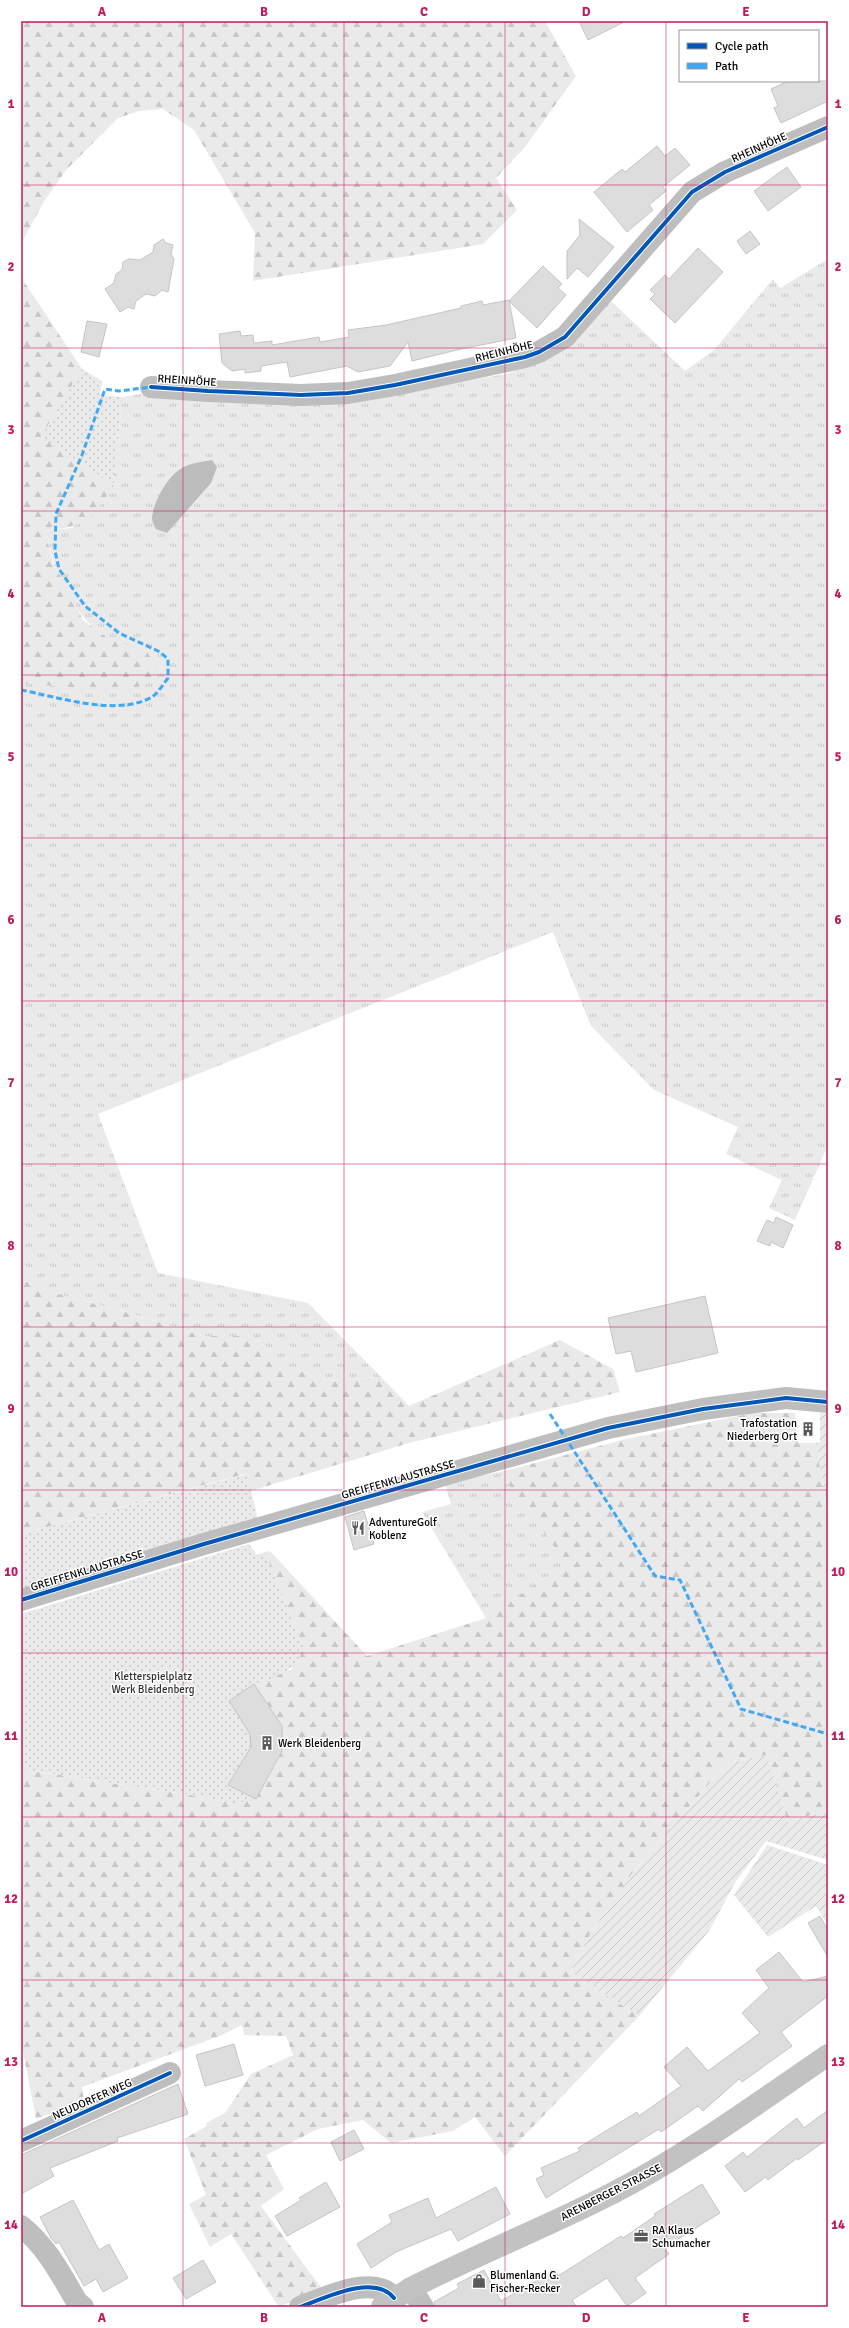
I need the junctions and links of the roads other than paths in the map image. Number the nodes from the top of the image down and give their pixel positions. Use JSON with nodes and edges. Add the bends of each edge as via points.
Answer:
{"nodes":[{"id":1,"x":828,"y":127,"type":"edge"},
{"id":2,"x":151,"y":386,"type":"dead end"},
{"id":3,"x":828,"y":1402,"type":"edge"},
{"id":4,"x":21,"y":1600,"type":"edge"},
{"id":5,"x":828,"y":2055,"type":"edge"},
{"id":6,"x":170,"y":2073,"type":"dead end"},
{"id":7,"x":21,"y":2141,"type":"edge"},
{"id":8,"x":21,"y":2226,"type":"edge"},
{"id":9,"x":396,"y":2298,"type":"edge"},
{"id":10,"x":83,"y":2307,"type":"edge"},
{"id":11,"x":300,"y":2307,"type":"edge"},
{"id":12,"x":423,"y":2307,"type":"edge"}],
"edges":[{"from":1,"to":2,"type":"street","name":"RHEINHÖHE","via":[[725,172],[692,192],[565,336],[525,357],[348,393],[301,395]]},
{"from":3,"to":4,"type":"street","name":"GREIFFENKLAUSTRASSE","via":[[786,1398],[703,1409],[608,1428],[204,1544]]},
{"from":5,"to":9,"type":"main road","name":"ARENBERGER STRASSE","via":[[710,2136],[656,2169]]},
{"from":6,"to":7,"type":"street","name":"NEUDORFER WEG"},
{"from":8,"to":10,"type":"street","via":[[36,2238],[49,2254],[76,2302]]},
{"from":9,"to":11,"type":"street","via":[[384,2289],[370,2287],[343,2292]]},
{"from":9,"to":12,"type":"street"}]}
